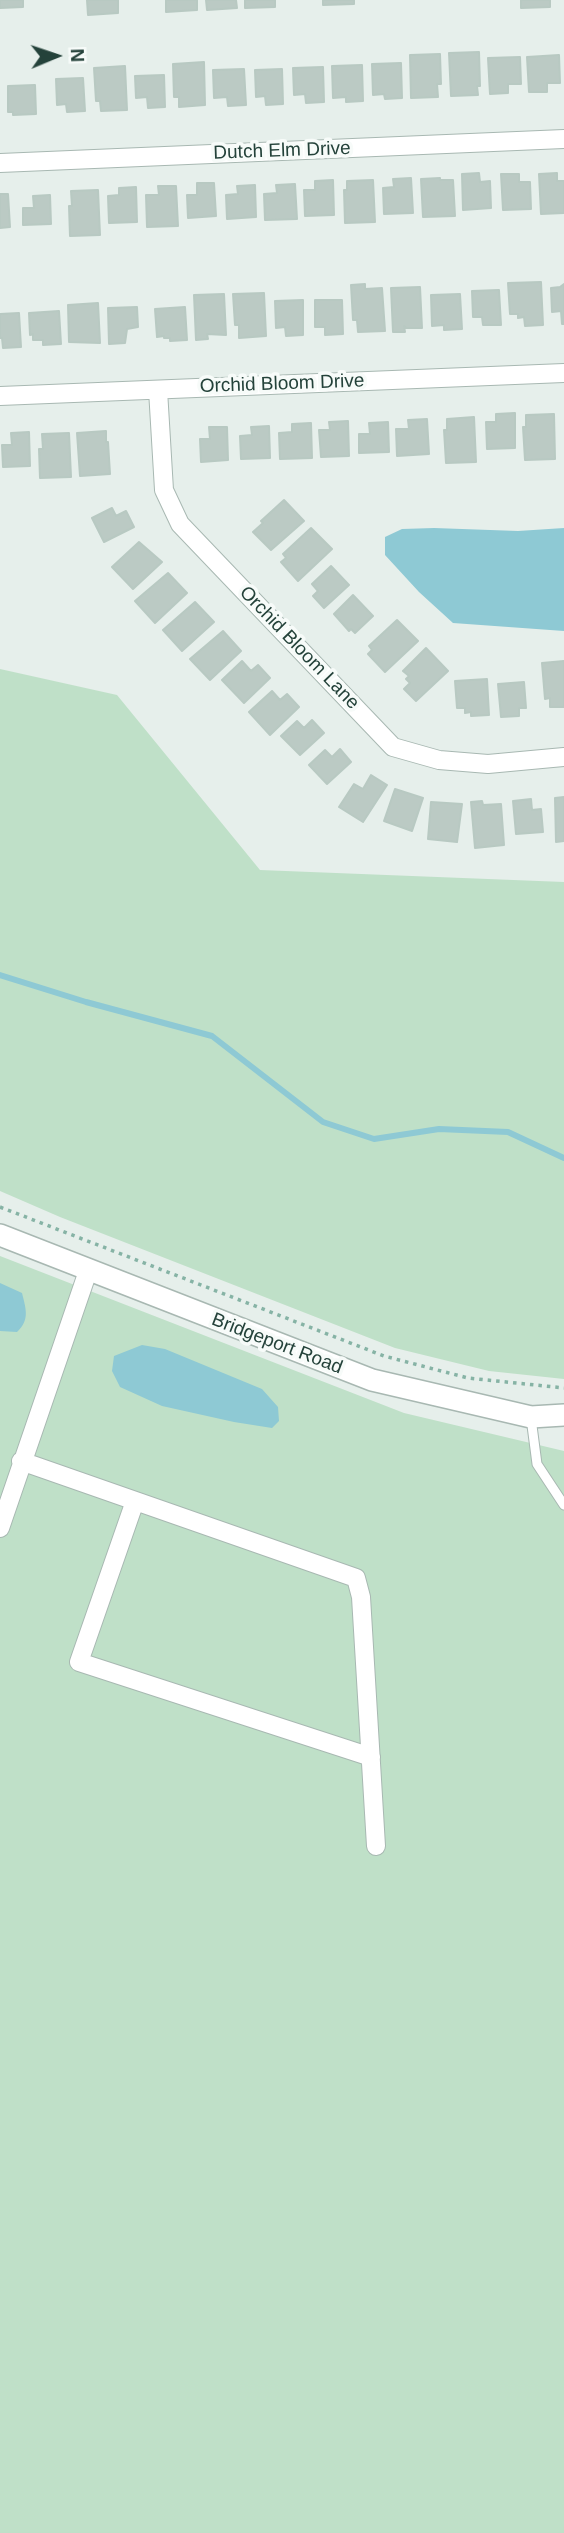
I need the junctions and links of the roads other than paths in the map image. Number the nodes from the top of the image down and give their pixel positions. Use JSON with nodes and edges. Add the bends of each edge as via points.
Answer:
{"nodes":[{"id":1,"x":564,"y":139,"type":"edge"},
{"id":2,"x":0,"y":163,"type":"edge"},
{"id":3,"x":564,"y":373,"type":"edge"},
{"id":4,"x":158,"y":390,"type":"junction"},
{"id":5,"x":0,"y":396,"type":"edge"},
{"id":6,"x":564,"y":757,"type":"edge"},
{"id":7,"x":0,"y":1235,"type":"edge"},
{"id":8,"x":88,"y":1271,"type":"junction"},
{"id":9,"x":564,"y":1415,"type":"edge"},
{"id":10,"x":531,"y":1417,"type":"junction"},
{"id":11,"x":21,"y":1461,"type":"junction"},
{"id":12,"x":135,"y":1501,"type":"junction"},
{"id":13,"x":564,"y":1505,"type":"edge"},
{"id":14,"x":0,"y":1528,"type":"edge"},
{"id":15,"x":371,"y":1757,"type":"junction"},
{"id":16,"x":376,"y":1846,"type":"dead end"}],
"edges":[{"from":1,"to":2,"type":"street","name":"Dutch Elm Drive"},
{"from":3,"to":4,"type":"street","name":"Orchid Bloom Drive"},
{"from":4,"to":5,"type":"street","name":"Orchid Bloom Drive"},
{"from":4,"to":6,"type":"street","name":"Orchid Bloom Lane","via":[[164,490],[180,524],[393,747],[439,760],[488,764]]},
{"from":7,"to":8,"type":"street","name":"Bridgeport Road"},
{"from":8,"to":10,"type":"street","name":"Bridgeport Road","via":[[372,1380]]},
{"from":8,"to":11,"type":"street"},
{"from":9,"to":10,"type":"street","name":"Bridgeport Road"},
{"from":10,"to":13,"type":"lane","via":[[537,1464]]},
{"from":11,"to":12,"type":"street"},
{"from":11,"to":14,"type":"street"},
{"from":12,"to":15,"type":"street","via":[[355,1578],[361,1597]]},
{"from":12,"to":15,"type":"street","via":[[79,1662]]},
{"from":15,"to":16,"type":"street"}]}
